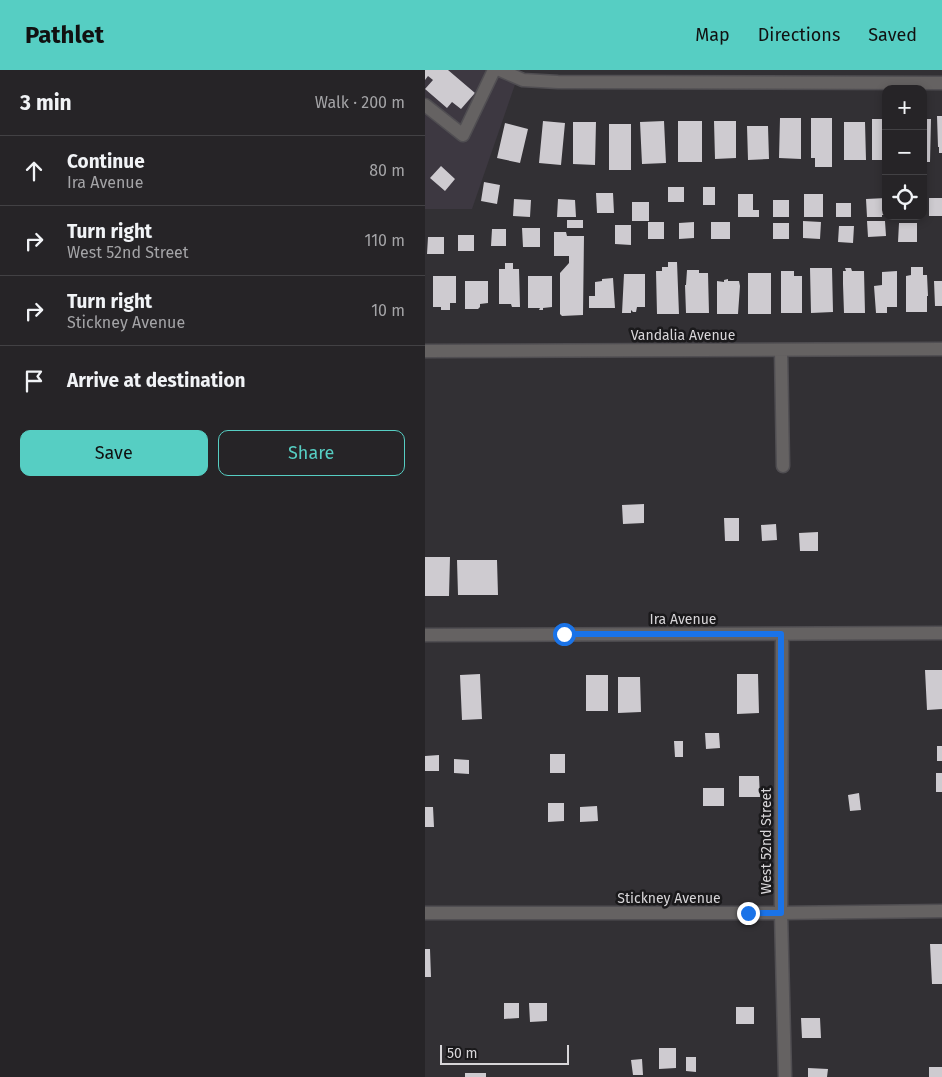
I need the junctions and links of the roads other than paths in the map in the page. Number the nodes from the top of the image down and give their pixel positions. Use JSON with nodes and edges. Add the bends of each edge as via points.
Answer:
{"nodes":[{"id":1,"x":494,"y":70,"type":"edge"},
{"id":2,"x":500,"y":70,"type":"edge"},
{"id":3,"x":942,"y":83,"type":"edge"},
{"id":4,"x":425,"y":105,"type":"edge"},
{"id":5,"x":942,"y":349,"type":"edge"},
{"id":6,"x":425,"y":350,"type":"edge"},
{"id":7,"x":781,"y":350,"type":"junction"},
{"id":8,"x":783,"y":466,"type":"dead end"},
{"id":9,"x":942,"y":633,"type":"edge"},
{"id":10,"x":781,"y":634,"type":"junction"},
{"id":11,"x":425,"y":635,"type":"edge"},
{"id":12,"x":942,"y":910,"type":"edge"},
{"id":13,"x":425,"y":913,"type":"edge"},
{"id":14,"x":781,"y":913,"type":"junction"},
{"id":15,"x":785,"y":1077,"type":"edge"}],
"edges":[{"from":1,"to":4,"type":"street","via":[[463,135]]},
{"from":2,"to":3,"type":"street","via":[[523,80],[558,82]]},
{"from":5,"to":7,"type":"street","name":"Vandalia Avenue"},
{"from":6,"to":7,"type":"street","name":"Vandalia Avenue"},
{"from":7,"to":8,"type":"street"},
{"from":9,"to":10,"type":"street","name":"Ira Avenue"},
{"from":10,"to":11,"type":"street","name":"Ira Avenue"},
{"from":10,"to":14,"type":"street","name":"West 52nd Street"},
{"from":12,"to":14,"type":"street","name":"Stickney Avenue"},
{"from":13,"to":14,"type":"street","name":"Stickney Avenue"},
{"from":14,"to":15,"type":"street","name":"West 52nd Street"}]}
